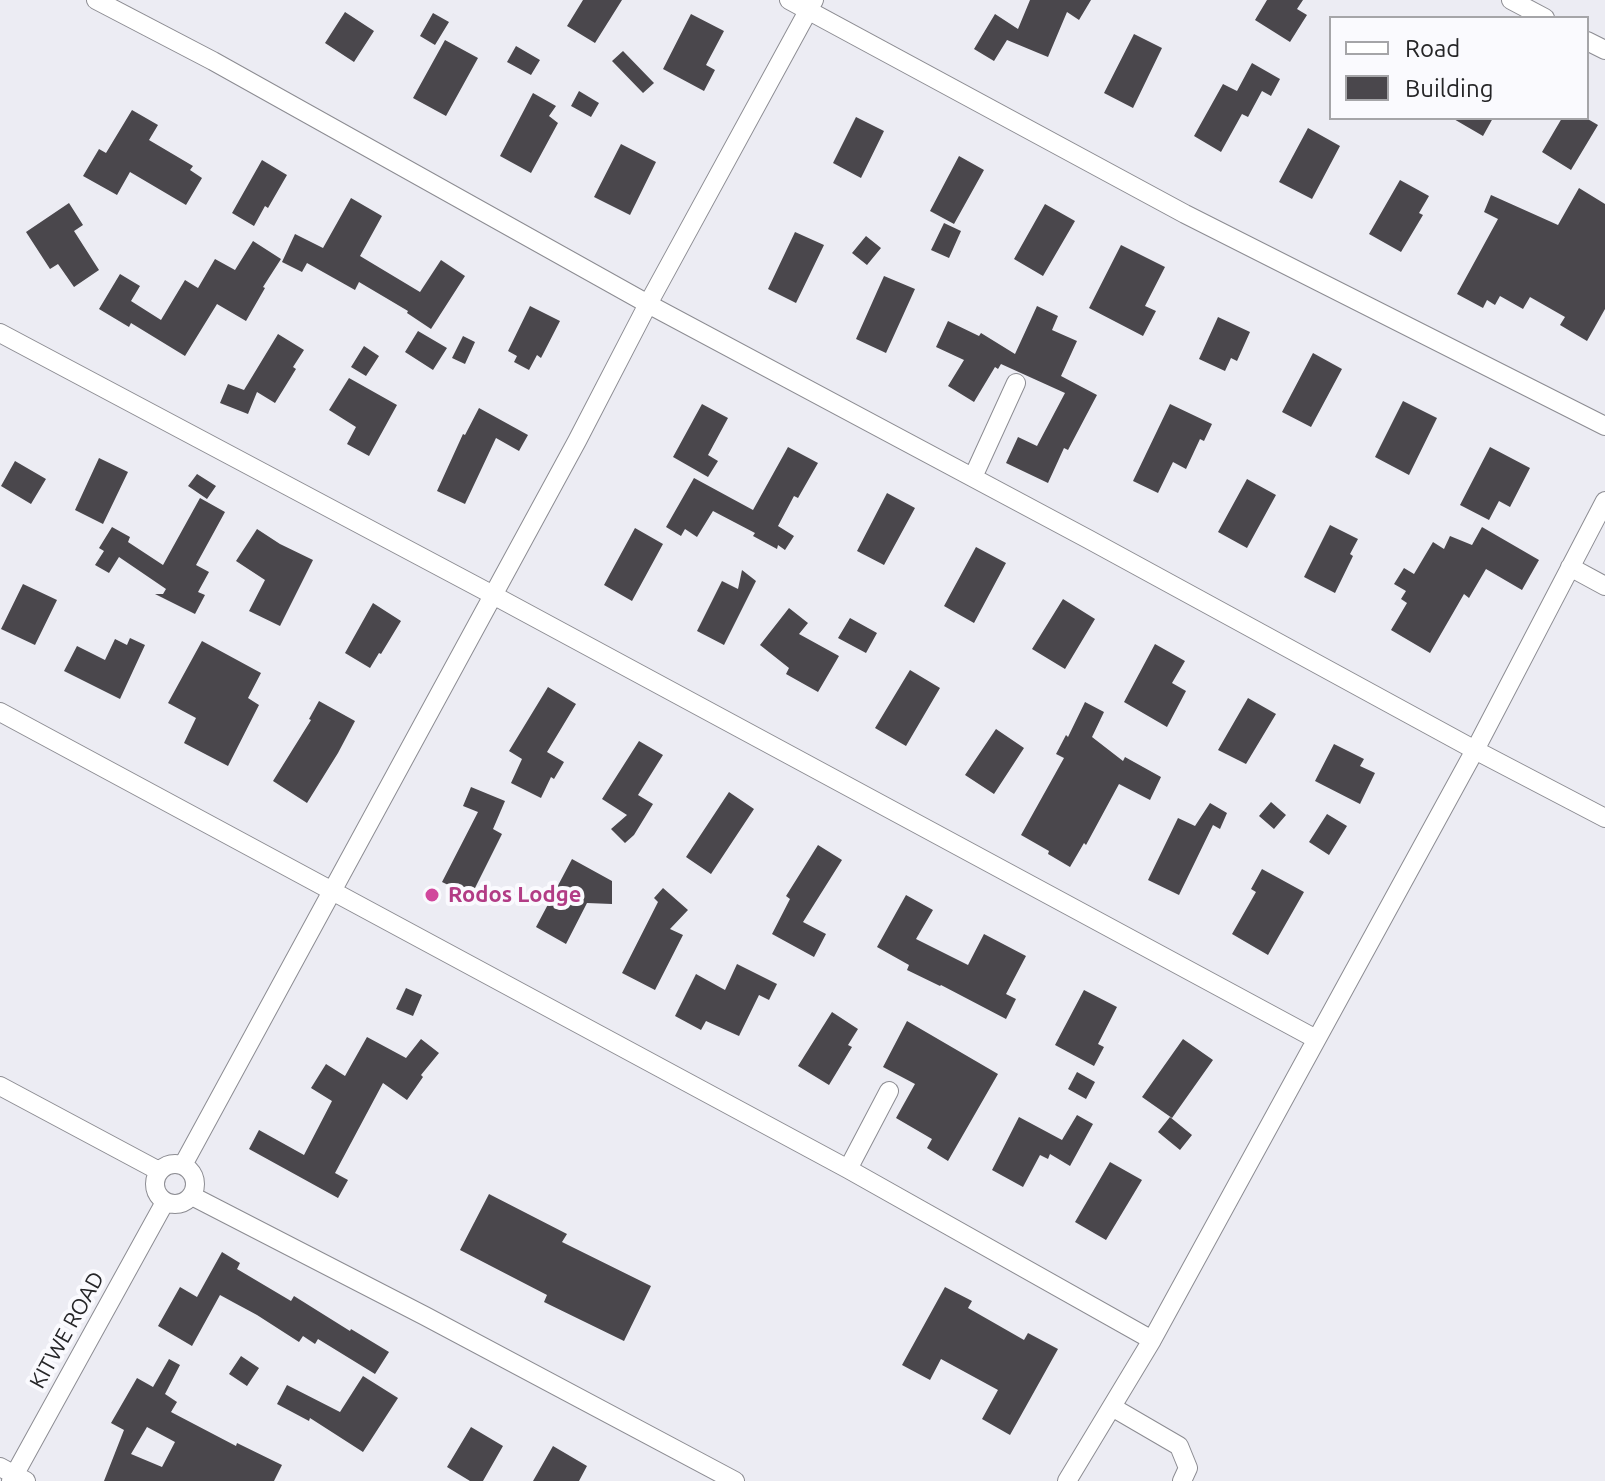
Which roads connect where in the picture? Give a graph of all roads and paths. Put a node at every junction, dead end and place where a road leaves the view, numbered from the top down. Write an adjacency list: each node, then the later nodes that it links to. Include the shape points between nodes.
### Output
1 (96, 0): 6 (street)
2 (789, 0): 4 (street)
3 (1511, 0): 5 (street)
4 (811, 5): 6 (street); 9 (street, via 1185,214)
5 (1541, 16)
6 (648, 304): 10 (street); 14 (street)
7 (0, 333): 14 (street)
8 (1016, 383): 10 (street)
9 (1605, 426)
10 (973, 477): 16 (street)
11 (1605, 501): 12 (street)
12 (1570, 567): 13 (street); 16 (street)
13 (1605, 586)
14 (493, 595): 18 (street); 19 (street)
15 (0, 712): 18 (street)
16 (1475, 750): 17 (street); 19 (street)
17 (1605, 818)
18 (331, 891): 22 (street); 23 (street)
19 (1316, 1039): 27 (street)
20 (0, 1086): 24 (street)
21 (889, 1091): 23 (street)
22 (183, 1165): 24 (street, via 166,1165); 25 (street, via 193,1175)
23 (848, 1169): 27 (street)
24 (159, 1171): 26 (street, via 154,1184)
25 (192, 1196): 26 (street, via 179,1204); 30 (street)
26 (165, 1202): 29 (street, KITWE ROAD)
27 (1152, 1340): 28 (street)
28 (1112, 1407): 31 (street); 32 (street, via 1179,1446 1188,1468)
29 (13, 1476)
30 (735, 1481)
31 (1067, 1481)
32 (1182, 1481)

